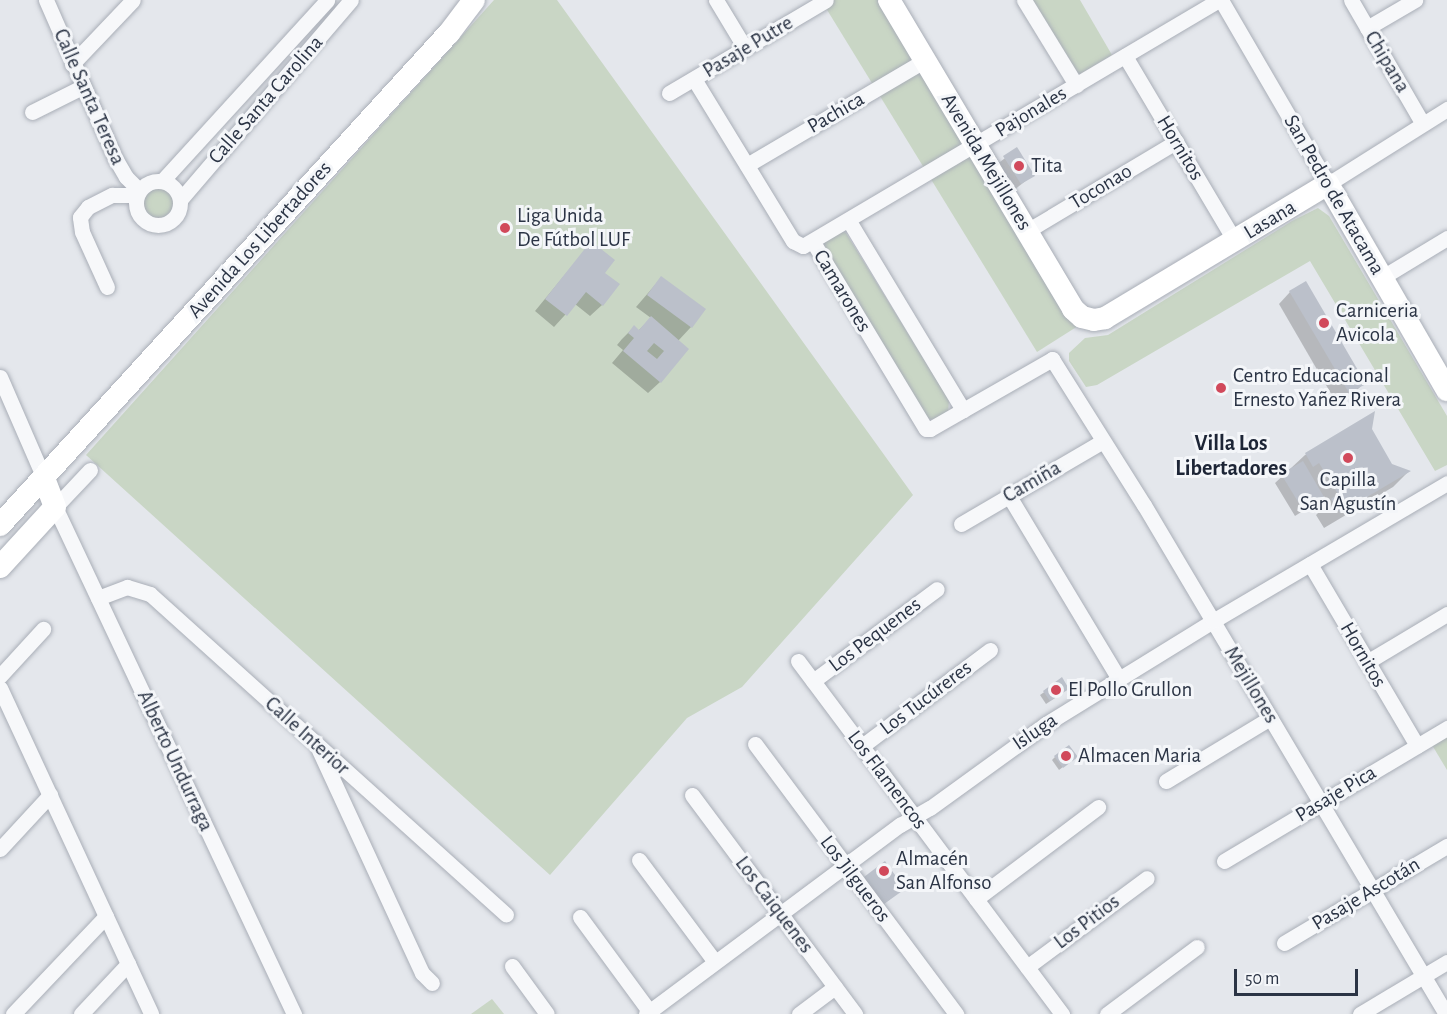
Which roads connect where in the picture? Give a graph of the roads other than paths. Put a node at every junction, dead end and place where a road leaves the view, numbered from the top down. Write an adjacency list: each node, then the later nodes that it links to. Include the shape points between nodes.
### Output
1 (46, 0): 17 (street, Calle Santa Teresa)
2 (133, 0): 17 (street)
3 (327, 0): 28 (street, Calle Santa Carolina)
4 (351, 0): 31 (street, Calle Santa Carolina)
5 (474, 0): 45 (street, Avenida Los Libertadores, via 449,33)
6 (716, 0): 14 (street)
7 (826, 0): 14 (street, Pasaje Putre)
8 (889, 0): 16 (street, Avenida Mejillones)
9 (1024, 0): 19 (street)
10 (1220, 0): 15 (street, Pajonales); 29 (street, San Pedro de Atacama)
11 (1351, 0): 13 (street, Chipana)
12 (1415, 0): 13 (street)
13 (1367, 28): 24 (street, Chipana)
14 (745, 48): 18 (street, Pasaje Putre)
15 (1125, 56): 19 (street, Pajonales); 25 (street, Hornitos)
16 (925, 60): 26 (street, Avenida Mejillones); 27 (street, Pachica)
17 (72, 64): 20 (street, Calle Santa Teresa)
18 (694, 79): 21 (street, Pasaje Putre); 27 (street, Camarones)
19 (1076, 85): 26 (street, Pajonales)
20 (82, 87): 23 (street); 30 (street, Calle Santa Teresa, via 120,167)
21 (669, 93)
22 (1447, 109): 24 (street, Lasana)
23 (32, 112)
24 (1423, 124): 29 (street, Lasana)
25 (1176, 142): 33 (street, Toconao); 35 (street, Hornitos)
26 (976, 145): 32 (street, Pajonales); 33 (street, Avenida Mejillones)
27 (747, 165): 36 (street, Camarones, via 793,241 803,246)
28 (162, 181): 30 (street, via 149,182); 31 (street, via 174,188)
29 (1328, 184): 35 (street, Lasana); 37 (street, San Pedro de Atacama)
30 (138, 192): 31 (street, via 136,208 151,224 172,220); 38 (street, via 112,195 88,207 80,217 80,227)
31 (180, 200)
32 (849, 220): 36 (street, Pajonales); 42 (street, Camarones)
33 (1027, 231): 39 (street, Avenida Mejillones, via 1073,309)
34 (1447, 238): 37 (street)
35 (1235, 241): 39 (street, Lasana, via 1105,318)
36 (813, 242): 42 (street, Camarones, via 926,429)
37 (1381, 278): 41 (street, San Pedro de Atacama)
38 (107, 287)
39 (1088, 320)
40 (0, 377): 45 (street)
41 (1447, 390)
42 (963, 410): 43 (street, Mejillones, via 1052,359)
43 (1103, 441): 47 (street, Camiña); 56 (street, Mejillones)
44 (90, 470): 48 (street)
45 (44, 478): 48 (street); 50 (street, Avenida Los Libertadores)
46 (1447, 483): 51 (street, Isluga)
47 (1009, 496): 49 (street, Camiña); 62 (street)
48 (55, 507): 52 (street); 54 (street, Alberto Undurraga)
49 (961, 524)
50 (0, 525)
51 (1310, 564): 56 (street, Isluga); 60 (street, Hornitos)
52 (0, 567)
53 (937, 589): 63 (street, Los Pequenes)
54 (98, 598): 68 (street, Calle Interior, via 127,587 150,594); 103 (street, Alberto Undurraga)
55 (1447, 614): 60 (street)
56 (1213, 621): 62 (street, Isluga); 65 (street, Mejillones)
57 (43, 629): 61 (street)
58 (990, 651): 69 (street, Los Tucúreres)
59 (798, 661): 63 (street, Los Flamencos)
60 (1367, 662): 70 (street, Hornitos)
61 (0, 676)
62 (1119, 679): 76 (street, Isluga)
63 (813, 681): 69 (street, Los Flamencos)
64 (0, 688): 72 (street)
65 (1270, 718): 71 (street); 74 (street, Mejillones)
66 (1447, 728): 70 (street, Pasaje Pica)
67 (755, 744): 81 (street, Los Jilgueros)
68 (316, 745): 85 (street, Calle Interior); 97 (street, via 422,973)
69 (862, 746): 76 (street, Los Flamencos)
70 (1417, 746): 74 (street, Pasaje Pica)
71 (1166, 781)
72 (50, 795): 78 (street); 87 (street)
73 (692, 795): 86 (street, Los Caiquenes)
74 (1321, 803): 80 (street, Pasaje Pica); 83 (street, Mejillones)
75 (1098, 807): 84 (street)
76 (915, 817): 81 (street, Isluga); 84 (street, Los Flamencos)
77 (1447, 846): 83 (street, Pasaje Ascotán)
78 (0, 849)
79 (639, 860): 91 (street)
80 (1224, 861)
81 (845, 866): 86 (street, Isluga); 107 (street, Los Jilgueros)
82 (1147, 878): 95 (street, Los Pitios)
83 (1372, 890): 89 (street, Pasaje Ascotán); 96 (street, Mejillones)
84 (976, 898): 95 (street, Los Flamencos)
85 (506, 914)
86 (780, 914): 91 (street, Isluga); 98 (street, Los Caiquenes)
87 (106, 916): 93 (street); 100 (street)
88 (580, 917): 99 (street)
89 (1284, 943)
90 (1197, 947): 109 (street)
91 (715, 962): 99 (street, Isluga)
92 (1447, 962): 96 (street)
93 (128, 964): 101 (street); 102 (street)
94 (512, 966): 104 (street)
95 (1027, 967): 108 (street, Los Flamencos)
96 (1423, 976): 110 (street); 111 (street, Mejillones)
97 (432, 983)
98 (835, 987): 105 (street); 106 (street, Los Caiquenes)
99 (648, 1013)
100 (13, 1014)
101 (81, 1014)
102 (151, 1014)
103 (294, 1014)
104 (547, 1014)
105 (799, 1014)
106 (855, 1014)
107 (956, 1014)
108 (1062, 1014)
109 (1107, 1014)
110 (1360, 1014)
111 (1446, 1014)

